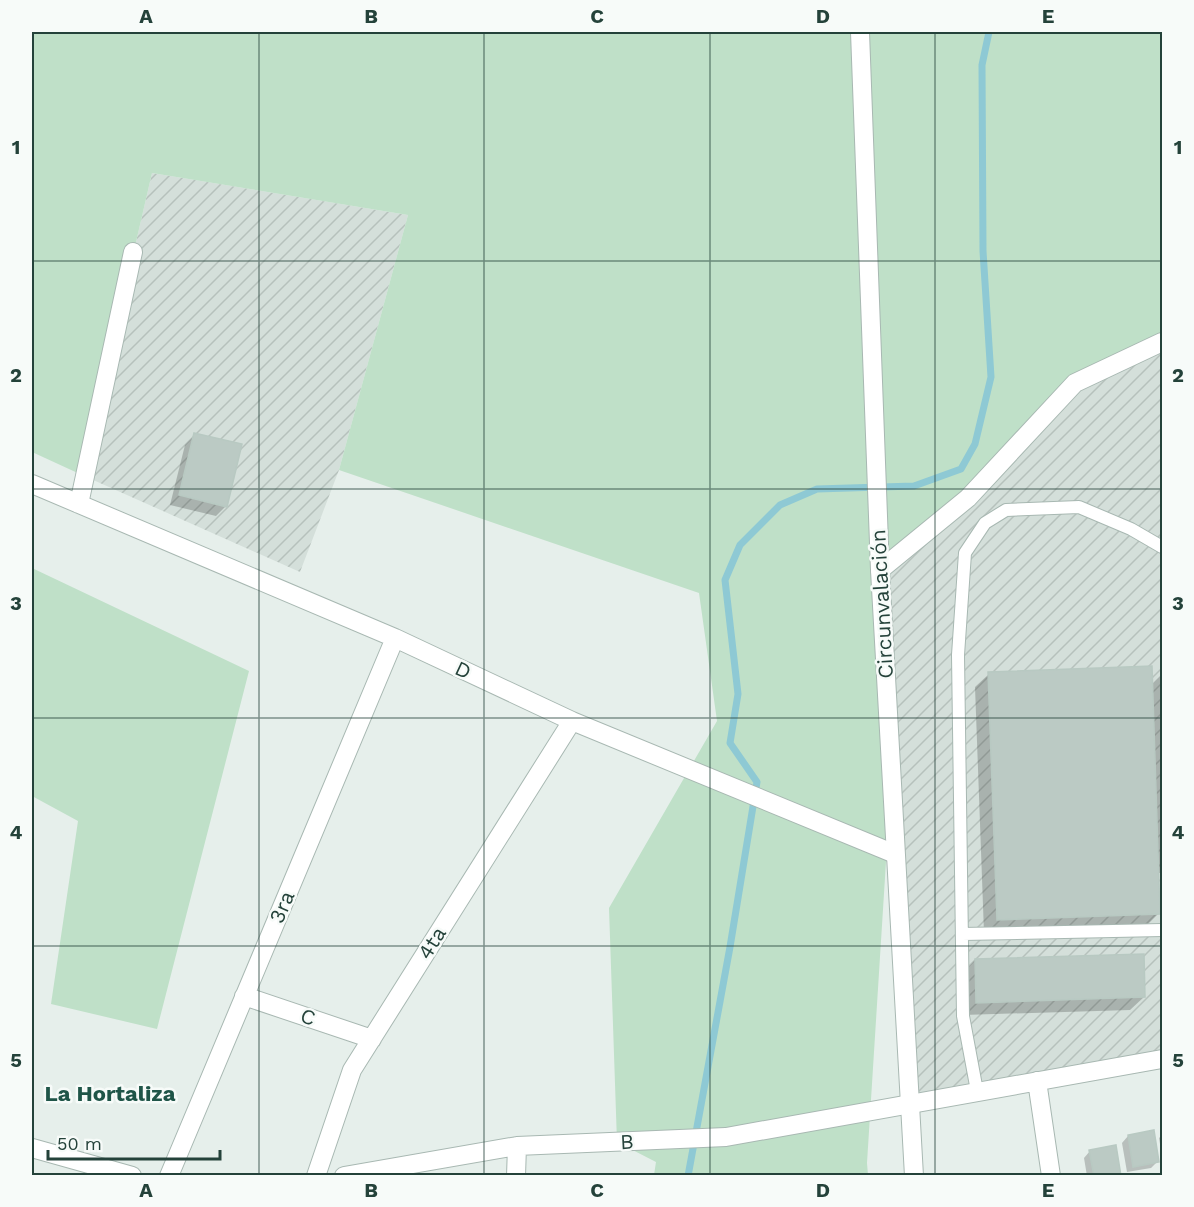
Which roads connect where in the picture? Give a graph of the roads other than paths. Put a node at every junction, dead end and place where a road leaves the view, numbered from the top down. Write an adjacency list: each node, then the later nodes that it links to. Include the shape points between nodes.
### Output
1 (860, 32): 7 (street, Circunvalación)
2 (133, 252): 5 (street)
3 (1162, 342): 7 (street, via 1075,383 968,498)
4 (32, 484): 5 (street, D)
5 (79, 504): 8 (street, D)
6 (1162, 547): 12 (lane, via 1079,507 1006,510 985,523 965,553 958,655)
7 (880, 570): 10 (street, Circunvalación)
8 (395, 638): 9 (street, D); 13 (street, 3ra)
9 (572, 721): 10 (street, D); 14 (street, 4ta)
10 (895, 854): 18 (street, Circunvalación)
11 (1162, 930): 12 (lane)
12 (962, 934): 17 (lane, via 963,1016)
13 (244, 996): 14 (street, C); 22 (street, 3ra)
14 (372, 1038): 23 (street, 4ta, via 352,1070)
15 (1162, 1059): 16 (street, B)
16 (1037, 1081): 17 (street, B); 27 (street)
17 (977, 1091): 18 (street, B)
18 (910, 1103): 19 (street, B, via 726,1137); 26 (street, Circunvalación)
19 (517, 1146): 24 (street, B); 25 (street)
20 (32, 1148): 21 (street)
21 (132, 1176)
22 (170, 1176)
23 (315, 1176)
24 (344, 1176)
25 (516, 1176)
26 (914, 1176)
27 (1051, 1176)

